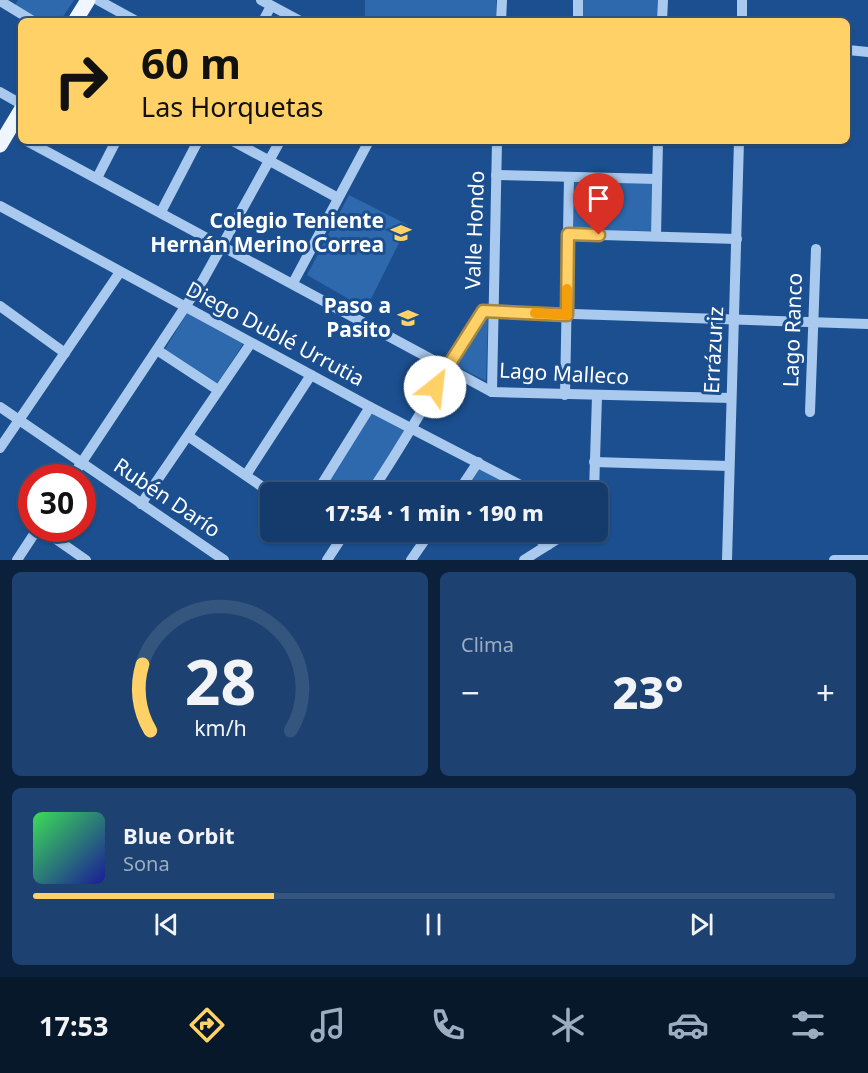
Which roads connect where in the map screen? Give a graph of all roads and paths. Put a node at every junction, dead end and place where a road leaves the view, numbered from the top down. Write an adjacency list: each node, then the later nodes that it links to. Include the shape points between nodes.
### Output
1 (88, 0): 13 (main road)
2 (98, 0): 14 (street)
3 (261, 0): 10 (street)
4 (288, 0): 11 (street)
5 (502, 0): 17 (street)
6 (578, 0): 18 (street)
7 (663, 0): 19 (street)
8 (742, 0): 20 (street)
9 (0, 1): 12 (street)
10 (271, 6): 11 (street); 15 (street)
11 (282, 11): 16 (street)
12 (28, 18)
13 (77, 18)
14 (131, 18)
15 (264, 18)
16 (295, 18)
17 (501, 18)
18 (578, 18)
19 (662, 18)
20 (742, 18)
21 (850, 50): 22 (street)
22 (868, 51)
23 (0, 92): 24 (street)
24 (18, 102)
25 (15, 134): 35 (main road)
26 (33, 144): 39 (street, Lago Malleco)
27 (114, 144): 39 (street)
28 (196, 144): 43 (street)
29 (238, 144): 36 (street)
30 (278, 144): 36 (street)
31 (367, 144): 41 (street)
32 (497, 144): 37 (street, Valle Hondo)
33 (658, 144): 40 (street)
34 (739, 144): 46 (street, Errázuriz)
35 (0, 145)
36 (269, 161): 41 (street); 47 (street)
37 (496, 175): 38 (street); 53 (street, Valle Hondo)
38 (569, 177): 40 (street); 44 (street)
39 (97, 178): 43 (street, Lago Malleco)
40 (657, 179): 45 (street)
41 (338, 198): 50 (street)
42 (0, 206): 49 (street, Diego Dublé Urrutia)
43 (160, 212): 47 (street, Lago Malleco)
44 (568, 234): 45 (street); 54 (street)
45 (656, 236): 46 (street)
46 (737, 239): 55 (street, Errázuriz)
47 (223, 246): 50 (street, Lago Malleco); 52 (street)
48 (816, 249): 56 (street, Lago Ranco)
49 (120, 272): 52 (street, Diego Dublé Urrutia); 60 (street)
50 (293, 283): 61 (street, Lago Malleco)
51 (0, 306): 60 (street)
52 (186, 307): 58 (street, Diego Dublé Urrutia); 59 (street)
53 (492, 312): 54 (street); 61 (street, via 483,311); 64 (street, Valle Hondo)
54 (567, 315): 55 (street); 65 (street)
55 (735, 319): 56 (street); 67 (street, Errázuriz)
56 (812, 323): 57 (street); 70 (street, Lago Ranco)
57 (868, 324)
58 (251, 343): 62 (street, Diego Dublé Urrutia); 63 (street)
59 (157, 350): 63 (street); 77 (street)
60 (65, 353): 71 (street)
61 (446, 366): 64 (street, Lago Malleco); 72 (street)
62 (311, 375): 69 (street, Diego Dublé Urrutia); 79 (street)
63 (218, 390): 73 (street)
64 (492, 392): 65 (street, Lago Malleco)
65 (564, 395): 66 (street, Lago Malleco)
66 (597, 396): 67 (street, Lago Malleco); 76 (street)
67 (731, 398): 78 (street, Errázuriz)
68 (0, 407): 71 (street, Rubén Darío)
69 (370, 407): 72 (street, Diego Dublé Urrutia); 80 (street)
70 (810, 412)
71 (19, 421): 74 (street); 77 (street, Rubén Darío)
72 (413, 429): 75 (street, Diego Dublé Urrutia); 81 (street)
73 (188, 436): 79 (street); 86 (street)
74 (0, 448)
75 (478, 462): 82 (street); 83 (street, Diego Dublé Urrutia)
76 (594, 462): 78 (street); 84 (street)
77 (82, 463): 86 (street, Rubén Darío)
78 (729, 466): 100 (street, Errázuriz)
79 (246, 475): 85 (street)
80 (323, 482)
81 (378, 482)
82 (466, 482)
83 (515, 482)
84 (594, 482)
85 (260, 485)
86 (141, 504): 96 (street, Rubén Darío)
87 (29, 542): 94 (street)
88 (60, 542): 95 (street)
89 (339, 542): 97 (street)
90 (423, 542): 98 (street)
91 (543, 542): 93 (street)
92 (553, 542): 93 (street)
93 (548, 545): 99 (street)
94 (17, 560)
95 (86, 560)
96 (224, 560)
97 (327, 560)
98 (411, 560)
99 (524, 560)
100 (727, 560)
101 (834, 560): 102 (street)
102 (868, 560)

